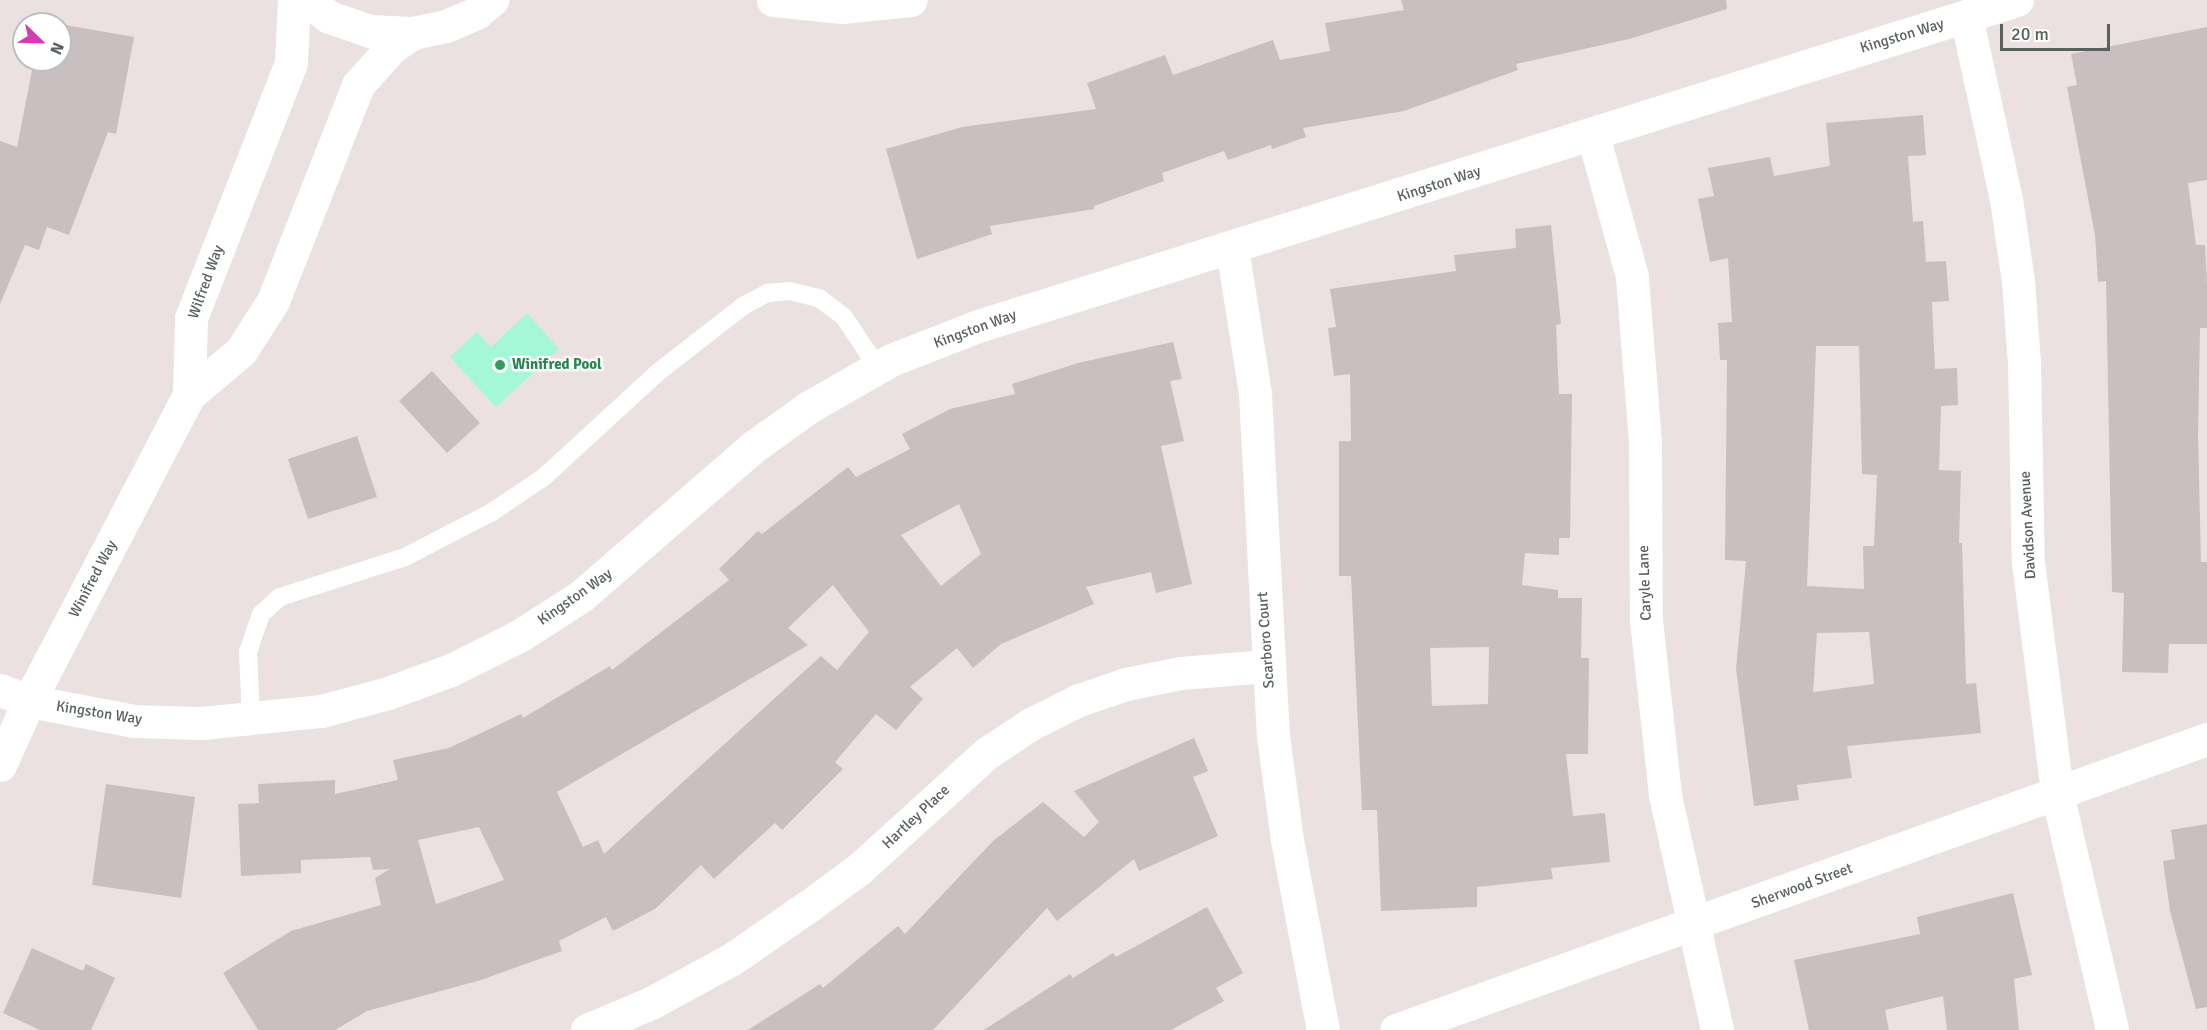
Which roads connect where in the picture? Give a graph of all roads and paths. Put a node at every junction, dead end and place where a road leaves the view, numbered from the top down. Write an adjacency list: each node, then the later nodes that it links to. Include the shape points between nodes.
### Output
1 (294, 0): 13 (street, Wilfred Way, via 291,63 191,318)
2 (305, 0): 9 (street, via 329,16 370,31)
3 (508, 0): 7 (street)
4 (773, 0): 5 (street, via 842,7)
5 (911, 0)
6 (2017, 0): 8 (street, Kingston Way)
7 (484, 6): 9 (street, via 446,26)
8 (1966, 16): 10 (street, Kingston Way, via 1768,75); 19 (street, Davidson Avenue, via 2006,199 2018,281 2024,362 2028,562)
9 (413, 33): 13 (street, via 392,47 358,85 273,302 241,351)
10 (1593, 135): 11 (street, Kingston Way); 20 (street, Caryle Lane, via 1632,277 1645,443 1644,542 1653,698 1665,795)
11 (1233, 248): 12 (street, Kingston Way, via 978,326); 14 (street, Scarboro Court, via 1255,394)
12 (878, 368): 16 (street, Kingston Way, via 810,407 753,447 639,550 580,597 519,636 451,670 388,693 321,711); 16 (lane, via 844,317 819,298 790,291 767,293 743,306 657,373 544,477 492,512 405,557 280,597 261,614 248,652)
13 (189, 395): 15 (street, Winifred Way)
14 (1267, 666): 21 (street, Hartley Place, via 1181,673 1126,684 1078,700 1031,724 987,753 859,869 732,959); 22 (street, Scarboro Court, via 1287,840)
15 (14, 696): 16 (street, Kingston Way, via 134,721); 18 (street, Winifred Way)
16 (251, 720)
17 (2207, 739): 19 (street, Sherwood Street)
18 (0, 765)
19 (2057, 793): 20 (street, Sherwood Street); 25 (street, Davidson Avenue)
20 (1694, 924): 23 (street, Sherwood Street); 24 (street, Caryle Lane)
21 (587, 1030)
22 (1323, 1030)
23 (1396, 1030)
24 (1717, 1030)
25 (2112, 1030)

